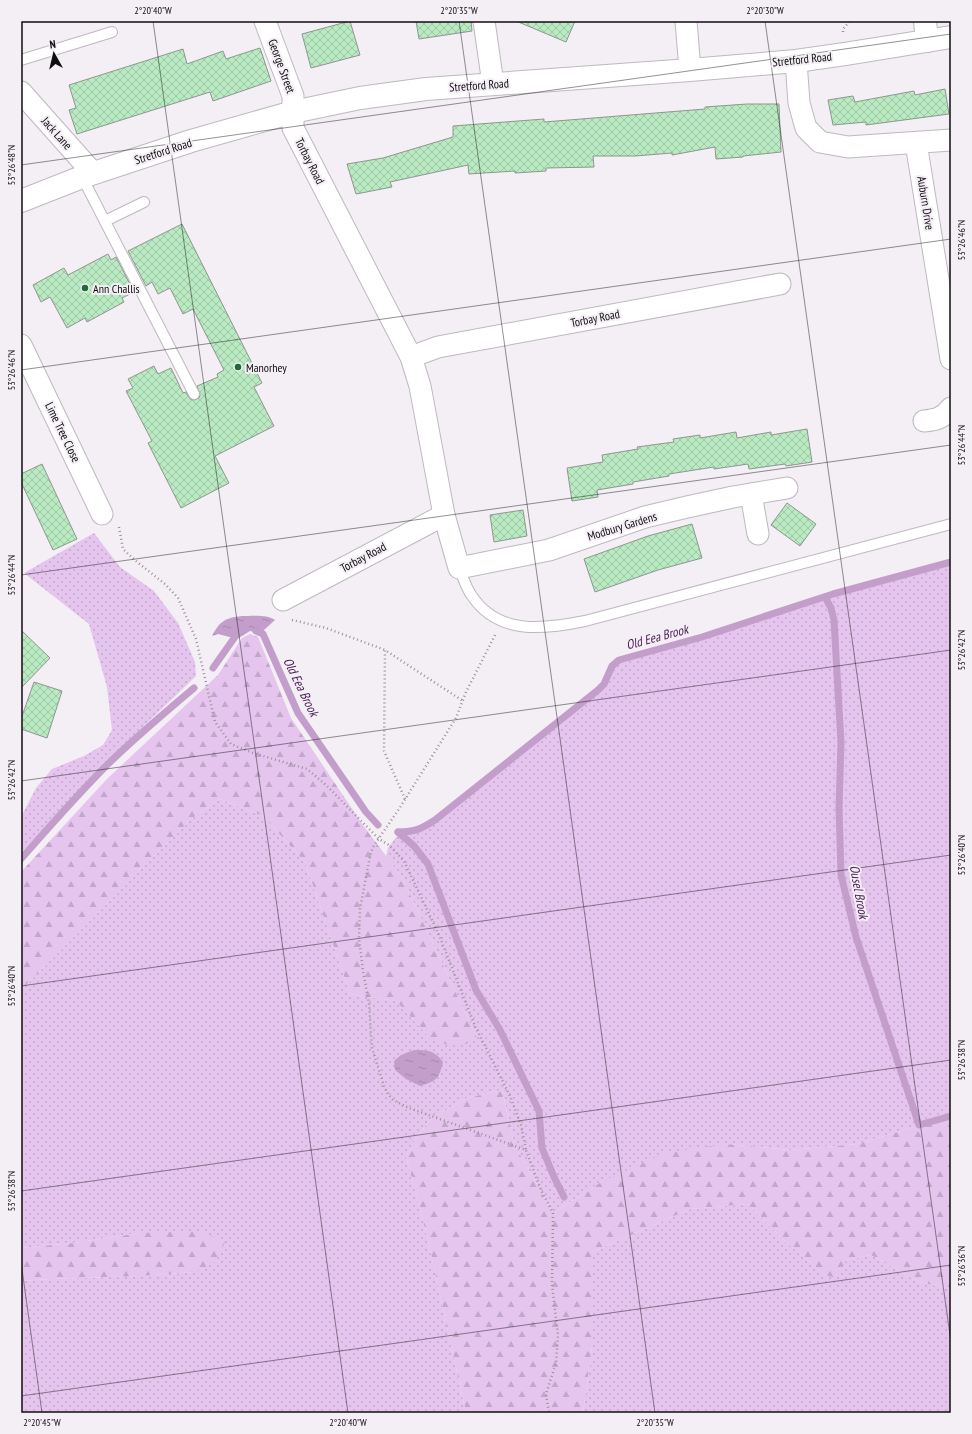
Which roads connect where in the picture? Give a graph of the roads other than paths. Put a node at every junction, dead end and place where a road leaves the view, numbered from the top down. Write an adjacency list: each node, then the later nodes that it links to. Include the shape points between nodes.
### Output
1 (265, 21): 12 (street, George Street, via 293,96)
2 (484, 21): 10 (street)
3 (686, 21): 9 (street)
4 (926, 31): 6 (main road, Stretford Road); 8 (main road, Stretford Road, via 845,54)
5 (112, 32): 7 (lane)
6 (951, 37)
7 (21, 60)
8 (796, 61): 9 (main road, Stretford Road); 14 (street, via 799,104 806,128 820,142 848,147)
9 (690, 70): 10 (main road, Stretford Road)
10 (494, 84): 12 (main road, Stretford Road, via 360,98)
11 (21, 92): 15 (street, Jack Lane)
12 (293, 112): 15 (main road, Stretford Road, via 191,141); 21 (street, Torbay Road, via 294,128)
13 (951, 140): 14 (street)
14 (916, 143): 22 (street, Auburn Drive)
15 (88, 175): 16 (main road, Stretford Road); 18 (lane)
16 (21, 201)
17 (144, 202): 18 (lane)
18 (105, 221): 23 (lane)
19 (780, 284): 21 (street, Torbay Road, via 438,347)
20 (22, 349): 28 (street, Lime Tree Close)
21 (410, 357): 29 (street, Torbay Road, via 420,386)
22 (951, 359)
23 (194, 394)
24 (951, 408): 25 (street, via 936,420)
25 (924, 420)
26 (787, 488): 27 (street, Modbury Gardens)
27 (751, 494): 31 (street); 32 (street, Modbury Gardens, via 645,517 549,550)
28 (102, 514)
29 (444, 515): 32 (street, Torbay Road); 33 (street, Torbay Road)
30 (951, 524): 32 (lane, via 585,621 538,628 501,622 484,610 472,596)
31 (758, 534)
32 (459, 568)
33 (285, 610)

